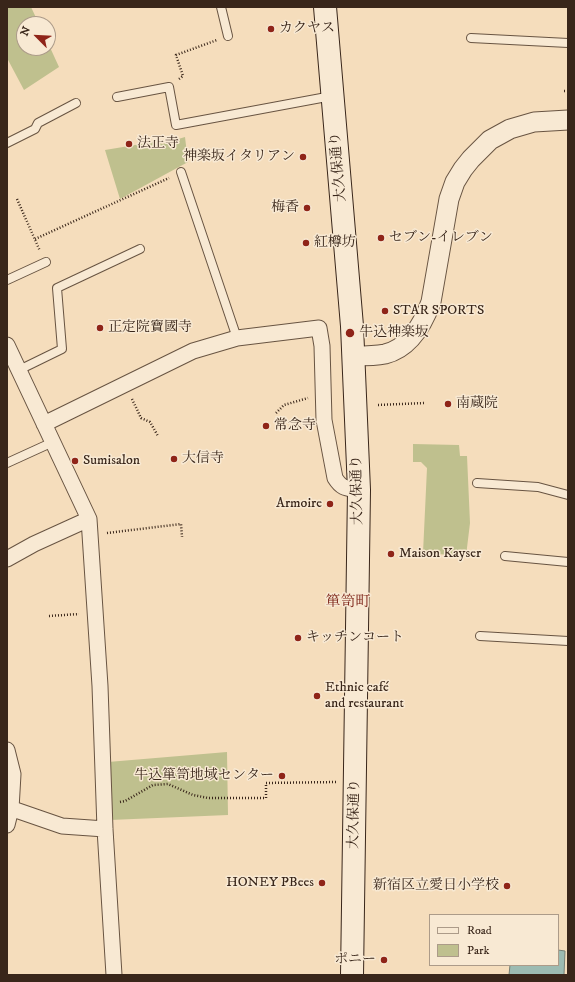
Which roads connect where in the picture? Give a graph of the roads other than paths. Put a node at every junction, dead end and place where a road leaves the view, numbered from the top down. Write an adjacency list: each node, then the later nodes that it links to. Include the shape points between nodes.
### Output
1 (221, 7): 3 (lane)
2 (325, 7): 6 (main road, 大久保通り)
3 (228, 36)
4 (472, 38): 5 (lane)
5 (568, 43)
6 (332, 96): 7 (lane, via 176,125 170,87); 17 (main road, 大久保通り)
7 (117, 97)
8 (76, 104): 10 (lane, via 38,123 35,129)
9 (568, 120): 17 (street, via 534,122 510,129 490,140 470,159 455,182 449,199 431,302 419,328 409,341 396,350 376,355)
10 (7, 143)
11 (181, 172): 15 (lane)
12 (140, 249): 18 (lane, via 57,288 62,349)
13 (46, 262): 14 (lane)
14 (7, 280)
15 (237, 338): 19 (street, via 193,351); 23 (street, via 319,328 326,434 334,478 344,488)
16 (7, 345): 18 (street)
17 (354, 356): 23 (main road, 大久保通り)
18 (19, 370): 19 (street)
19 (44, 424): 20 (street)
20 (53, 442): 21 (lane); 25 (street)
21 (7, 463)
22 (477, 483): 24 (lane, via 538,487)
23 (359, 490): 36 (main road, 大久保通り)
24 (568, 495)
25 (89, 519): 27 (street); 34 (street, via 100,686)
26 (505, 556): 28 (lane)
27 (7, 559)
28 (568, 562)
29 (480, 636): 30 (lane)
30 (568, 641)
31 (7, 750): 32 (street, via 13,774)
32 (9, 808): 33 (street); 34 (street, via 62,826)
33 (7, 824)
34 (105, 829): 35 (street)
35 (114, 975)
36 (352, 975)

